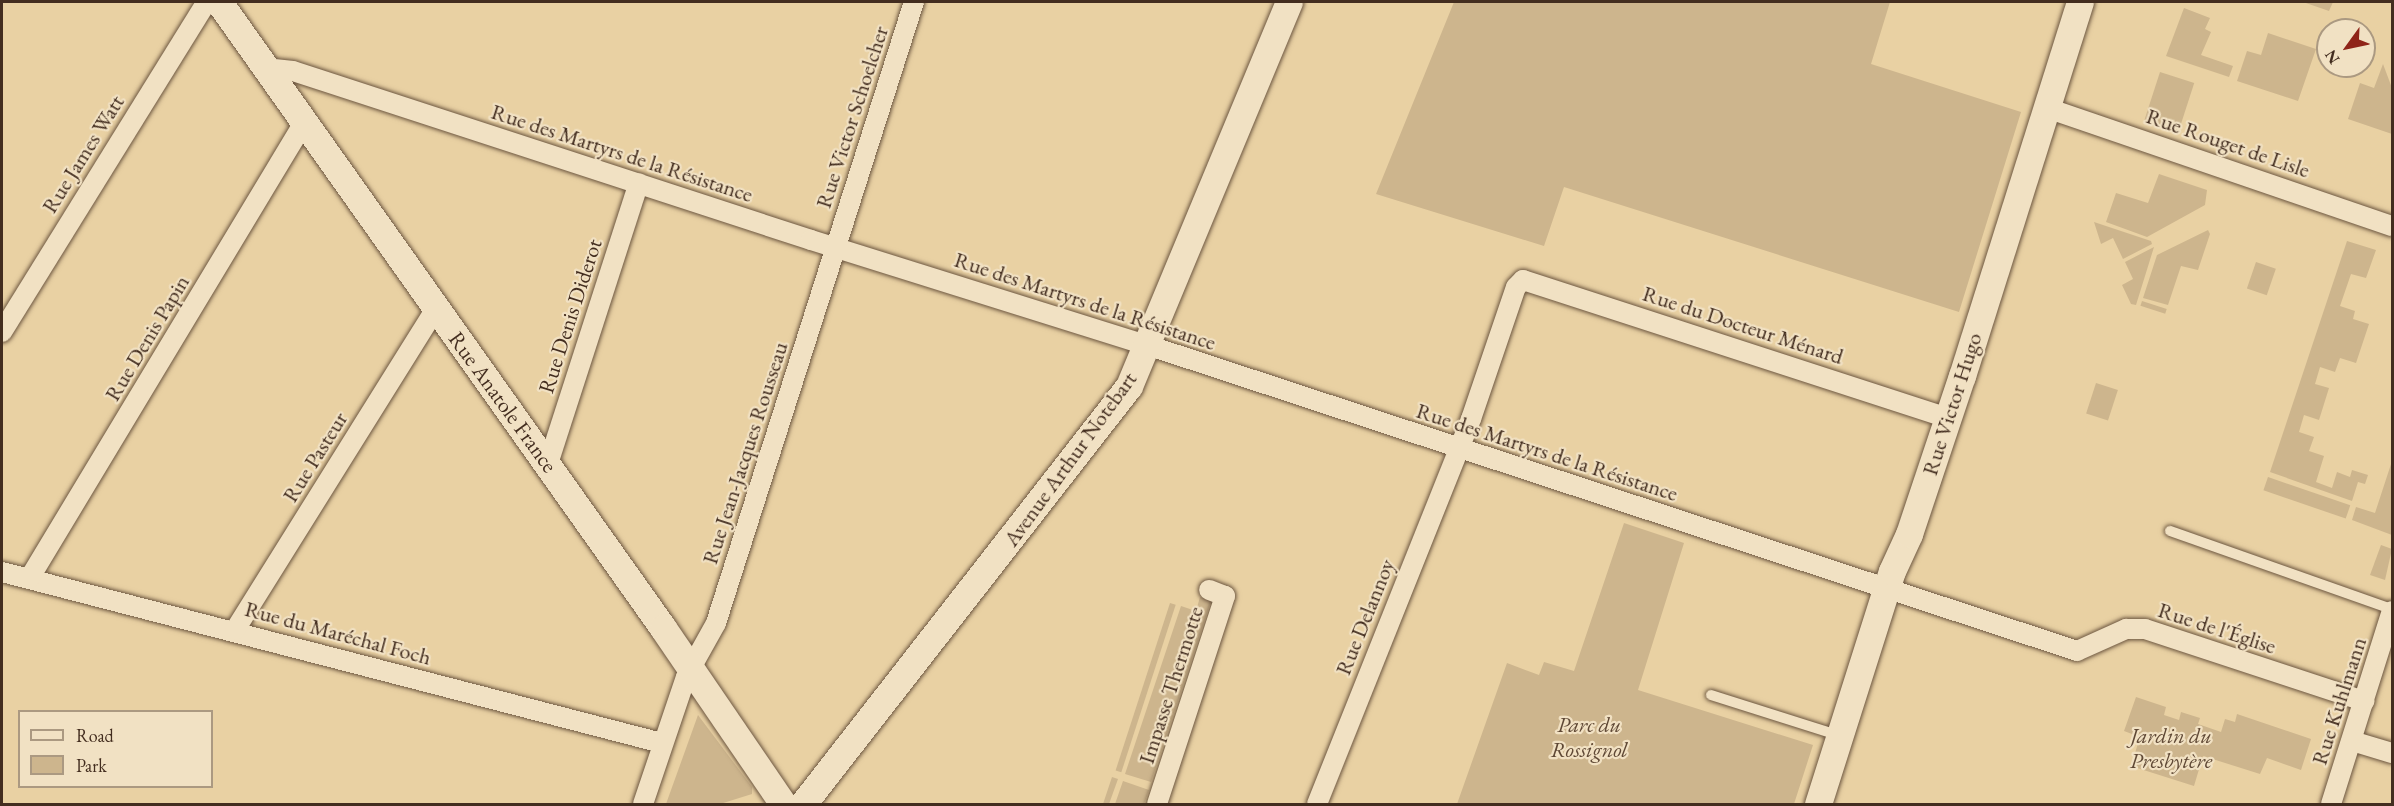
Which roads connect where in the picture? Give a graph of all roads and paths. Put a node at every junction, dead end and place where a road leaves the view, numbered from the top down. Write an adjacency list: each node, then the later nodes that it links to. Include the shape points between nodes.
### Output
1 (207, 2): 14 (street, Rue James Watt)
2 (219, 2): 6 (street, Rue Anatole France)
3 (914, 2): 11 (street, Rue Victor Schoelcher)
4 (1289, 2): 15 (street, Avenue Arthur Notebart)
5 (2080, 2): 7 (street, Rue Victor Hugo)
6 (265, 68): 8 (street, Rue Anatole France); 9 (street, Rue des Martyrs de la Résistance, via 293,71)
7 (2047, 108): 10 (street, Rue Rouget de Lisle); 16 (street, Rue Victor Hugo)
8 (305, 121): 13 (street, Rue Anatole France); 21 (street, Rue Denis Papin)
9 (639, 183): 11 (street, Rue des Martyrs de la Résistance); 18 (street, Rue Denis Diderot)
10 (2392, 226)
11 (836, 248): 15 (street, Rue des Martyrs de la Résistance); 26 (street, Rue Jean-Jacques Rousseau, via 716,622)
12 (1523, 280): 16 (street, Rue du Docteur Ménard); 17 (street, Rue Delannoy, via 1516,287)
13 (436, 308): 18 (street, Rue Anatole France); 25 (street, Rue Pasteur)
14 (2, 332)
15 (1147, 345): 17 (street, Rue des Martyrs de la Résistance); 35 (street, Avenue Arthur Notebart, via 1134,377 1114,407)
16 (1947, 418): 23 (street, Rue Victor Hugo)
17 (1459, 448): 23 (street, Rue des Martyrs de la Résistance); 37 (street, Rue Delannoy)
18 (548, 464): 26 (street, Rue Anatole France)
19 (2170, 531): 24 (lane)
20 (2, 572): 21 (street, Rue du Maréchal Foch)
21 (29, 579): 25 (street, Rue du Maréchal Foch)
22 (1209, 590): 36 (street, Impasse Thermotte, via 1225,596)
23 (1887, 590): 28 (street, Rue de l'Église, via 2077,651 2126,629 2145,629); 29 (street, Rue Victor Hugo)
24 (2392, 610): 28 (street, Rue Kuhlmann)
25 (235, 630): 31 (street, Rue du Maréchal Foch)
26 (691, 670): 31 (street, Rue Jean-Jacques Rousseau); 33 (street, Rue Anatole France)
27 (1711, 695): 29 (lane)
28 (2364, 701): 30 (street, Rue Kuhlmann)
29 (1841, 736): 38 (street, Rue Victor Hugo)
30 (2352, 741): 32 (street); 39 (street, Rue Kuhlmann)
31 (662, 742): 34 (street, Rue Jean-Jacques Rousseau)
32 (2392, 753)
33 (773, 802)
34 (643, 804)
35 (803, 804)
36 (1157, 804)
37 (1317, 804)
38 (1818, 804)
39 (2331, 804)

